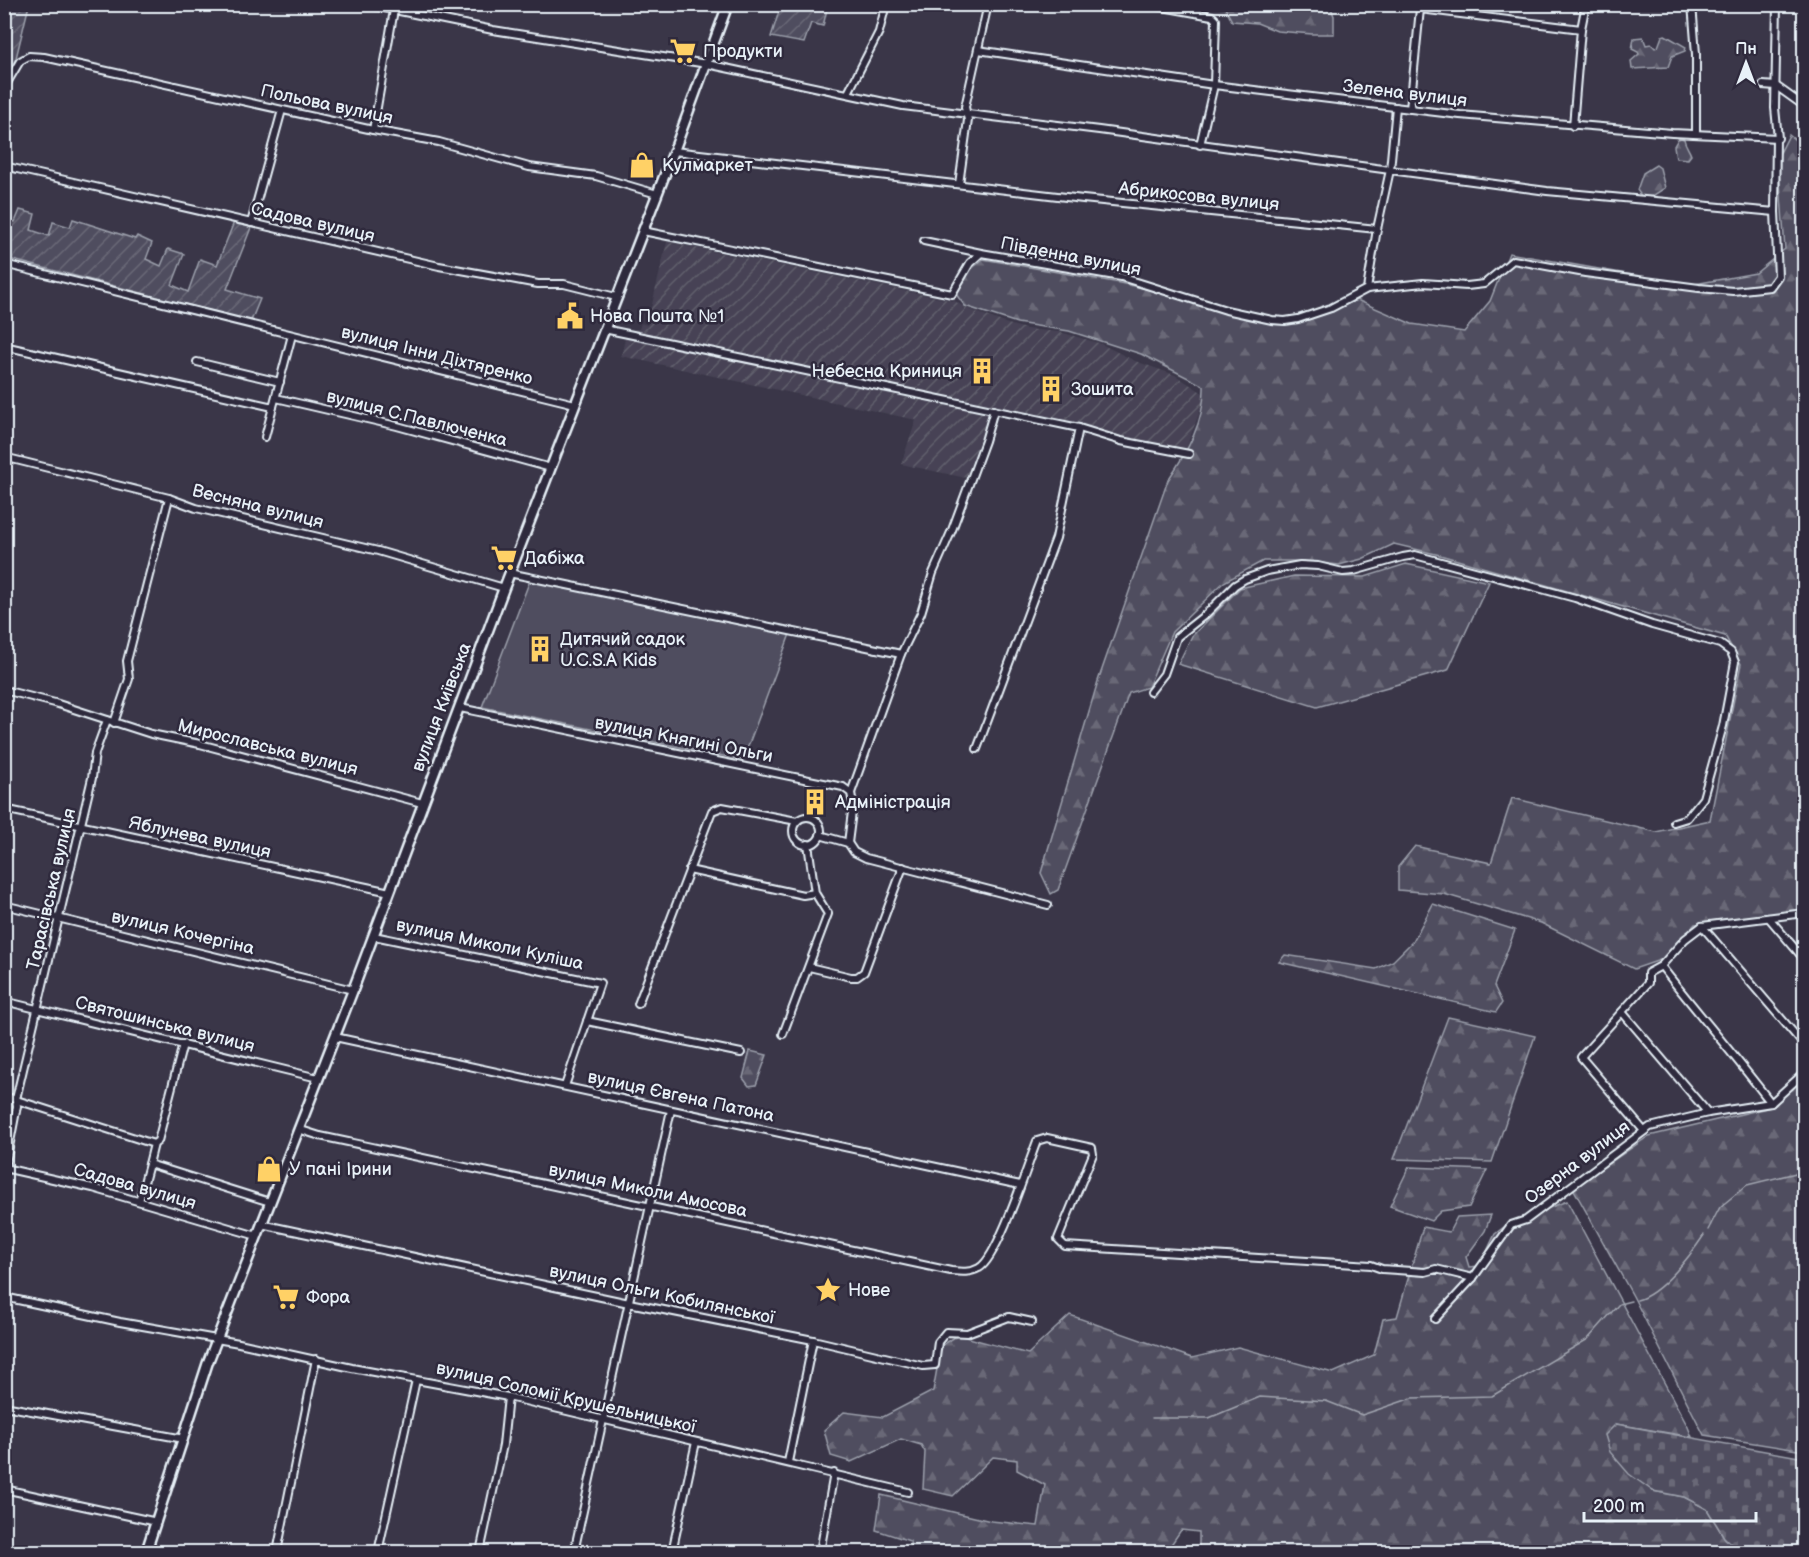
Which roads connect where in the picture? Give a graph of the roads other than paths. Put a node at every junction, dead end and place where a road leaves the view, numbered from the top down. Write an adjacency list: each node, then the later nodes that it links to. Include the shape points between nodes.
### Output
1 (365, 4): 9 (street)
2 (728, 4): 12 (street, вулиця Київська)
3 (886, 4): 17 (street, via 879,32)
4 (988, 4): 11 (street)
5 (1146, 4): 13 (street, via 1212,16 1216,21)
6 (1586, 4): 10 (street)
7 (1692, 4): 27 (street)
8 (1777, 4): 15 (street)
9 (394, 10): 12 (street); 26 (street)
10 (1581, 29): 22 (street, via 1420,9); 25 (street)
11 (978, 50): 13 (street, Зелена вулиця); 24 (street)
12 (707, 64): 17 (street); 30 (street, вулиця Київська)
13 (1214, 85): 21 (street, Зелена вулиця); 29 (street)
14 (1763, 85): 15 (street)
15 (1776, 86): 18 (street); 19 (street)
16 (4, 88): 23 (street, Польова вулиця, via 20,61 29,56 44,57)
17 (848, 93): 24 (street, via 903,106)
18 (1786, 94): 19 (street); 20 (street)
19 (1777, 96): 28 (street)
20 (1804, 106)
21 (1396, 107): 22 (street, Зелена вулиця); 32 (street)
22 (1410, 109): 25 (street, Зелена вулиця)
23 (282, 110): 26 (street, Польова вулиця); 36 (street)
24 (966, 114): 29 (street); 33 (street)
25 (1573, 126): 27 (street, Зелена вулиця)
26 (373, 130): 34 (street, Польова вулиця, via 439,142 529,167 596,176)
27 (1696, 134): 28 (street, Зелена вулиця)
28 (1776, 138): 35 (street)
29 (1200, 145): 32 (street)
30 (674, 151): 33 (street, Абрикосова вулиця); 34 (street, вулиця Київська)
31 (4, 166): 36 (street, Садова вулиця)
32 (1390, 170): 35 (street, via 1547,192); 37 (street)
33 (959, 184): 37 (street, Абрикосова вулиця)
34 (657, 194): 38 (street, вулиця Київська)
35 (1775, 212): 42 (street, via 1778,276 1770,287 1733,291 1513,260 1484,284 1423,283)
36 (251, 223): 43 (street, Садова вулиця, via 439,266 538,284 564,284)
37 (1377, 229): 42 (street)
38 (643, 231): 40 (street, Південна вулиця, via 952,294 970,263); 43 (street, вулиця Київська)
39 (924, 241): 40 (street)
40 (981, 253): 42 (street, Південна вулиця, via 1121,277 1272,320 1298,320)
41 (4, 264): 45 (street, вулиця Інни Діхтяренко)
42 (1367, 290)
43 (616, 297): 44 (street, вулиця Київська)
44 (604, 329): 50 (street, вулиця Київська); 52 (street)
45 (292, 335): 48 (street); 50 (street, вулиця Інни Діхтяренко)
46 (4, 346): 51 (street)
47 (198, 362): 48 (street)
48 (280, 382): 49 (street)
49 (276, 398): 51 (street); 57 (street, вулиця С.Павлюченка)
50 (575, 404): 57 (street, вулиця Київська)
51 (273, 407): 54 (street)
52 (994, 410): 53 (street); 61 (street, via 921,613)
53 (1079, 428): 55 (street, via 1120,441); 67 (street, via 1056,538)
54 (265, 438)
55 (1188, 454)
56 (4, 457): 58 (street, Весняна вулиця)
57 (550, 468): 59 (street, вулиця Київська)
58 (169, 498): 60 (street, Весняна вулиця); 66 (street, via 127,661 129,679)
59 (509, 573): 60 (street, вулиця Київська); 61 (street)
60 (504, 588): 64 (street, вулиця Київська)
61 (901, 654): 68 (street)
62 (4, 690): 65 (street, Мирославська вулиця)
63 (1150, 692): 72 (street, via 1164,675 1177,638 1245,579 1299,565 1354,571 1415,555 1575,598 1720,644 1731,652 1735,662 1725,716 1703,798 1687,818)
64 (460, 708): 68 (street, вулиця Княгині Ольги, via 843,787); 69 (street, вулиця Київська)
65 (107, 720): 66 (street, Мирославська вулиця); 73 (street, Тарасівська вулиця, via 95,753)
66 (114, 723): 69 (street, Мирославська вулиця)
67 (977, 749)
68 (851, 793): 75 (street)
69 (422, 803): 79 (street, вулиця Київська)
70 (4, 809): 73 (street, Яблунева вулиця)
71 (797, 821): 74 (street, via 813,819 820,826); 76 (street, via 795,838); 78 (street, via 716,808 710,813)
72 (1674, 822)
73 (80, 827): 79 (street, Яблунева вулиця); 84 (street, Тарасівська вулиця)
74 (820, 835): 75 (street); 76 (street, via 816,842)
75 (848, 843): 77 (street, via 854,852 866,858)
76 (808, 844): 80 (street)
77 (903, 867): 82 (street); 90 (street, via 864,972 851,977)
78 (688, 870): 80 (street, via 803,895); 93 (street)
79 (390, 892): 87 (street, вулиця Київська)
80 (815, 893): 90 (street, via 828,914)
81 (4, 905): 84 (street, вулиця Кочергіна)
82 (1048, 905)
83 (1804, 913): 85 (street)
84 (60, 918): 91 (street, вулиця Кочергіна); 94 (street, Тарасівська вулиця)
85 (1769, 918): 86 (street); 88 (street)
86 (1702, 926): 89 (street); 100 (street)
87 (374, 936): 91 (street, вулиця Київська); 96 (street, вулиця Миколи Куліша, via 600,983)
88 (1804, 959)
89 (1661, 966): 95 (street, via 1648,973 1648,983); 107 (street)
90 (809, 967): 97 (street)
91 (354, 990): 98 (street, вулиця Київська)
92 (4, 1001): 94 (street, Святошинська вулиця)
93 (638, 1004)
94 (38, 1008): 99 (street, Святошинська вулиця); 106 (street, Тарасівська вулиця)
95 (1623, 1012): 109 (street); 111 (street, via 1581,1057)
96 (587, 1021): 101 (street); 104 (street)
97 (783, 1034)
98 (335, 1037): 103 (street, вулиця Київська); 104 (street, вулиця Євгена Патона)
99 (183, 1044): 103 (street, Святошинська вулиця); 112 (street, via 158,1141)
100 (1804, 1044)
101 (741, 1053)
102 (1804, 1073): 107 (street)
103 (318, 1078): 110 (street, вулиця Київська)
104 (565, 1086): 108 (street, вулиця Євгена Патона)
105 (4, 1096): 106 (street)
106 (16, 1099): 112 (street); 114 (street, Тарасівська вулиця)
107 (1771, 1103): 109 (street, Озерна вулиця)
108 (671, 1110): 115 (street, вулиця Євгена Патона); 118 (street)
109 (1708, 1113): 111 (street, Озерна вулиця)
110 (298, 1128): 117 (street, вулиця Київська); 118 (street, вулиця Миколи Амосова, via 320,1136)
111 (1644, 1131): 121 (street, Озерна вулиця, via 1526,1220 1511,1225)
112 (154, 1144): 113 (street)
113 (149, 1164): 116 (street); 117 (street)
114 (5, 1168): 116 (street, Садова вулиця)
115 (1020, 1185): 118 (street, вулиця Миколи Амосова, via 988,1259 981,1268 967,1272 951,1272); 121 (street, via 1037,1141 1047,1138 1076,1143 1092,1148 1093,1154 1058,1239 1065,1246 1371,1265 1390,1270 1436,1269)
116 (139, 1201): 120 (street, Садова вулиця)
117 (270, 1202): 119 (street, вулиця Київська)
118 (649, 1206): 123 (street)
119 (261, 1224): 120 (street, вулиця Київська); 123 (street, вулиця Ольги Кобилянської)
120 (257, 1236): 126 (street, вулиця Київська)
121 (1473, 1278): 124 (street, Озерна вулиця)
122 (4, 1298): 126 (street, вулиця Соломії Крушельницької)
123 (629, 1303): 127 (street, вулиця Ольги Кобилянської); 132 (street)
124 (1435, 1319)
125 (1032, 1322): 127 (street, вулиця Ольги Кобилянської, via 1009,1317 967,1332 946,1332 938,1342 935,1365 923,1366)
126 (217, 1339): 128 (street, вулиця Соломії Крушельницької); 133 (street, вулиця Київська)
127 (813, 1340): 135 (street)
128 (316, 1359): 129 (street, вулиця Соломії Крушельницької); 141 (street)
129 (416, 1380): 130 (street, вулиця Соломії Крушельницької); 142 (street)
130 (508, 1397): 132 (street, вулиця Соломії Крушельницької); 143 (street, via 503,1445)
131 (4, 1406): 133 (street)
132 (604, 1419): 134 (street, вулиця Соломії Крушельницької); 144 (street)
133 (184, 1439): 139 (street, вулиця Київська)
134 (696, 1442): 135 (street, вулиця Соломії Крушельницької); 145 (street)
135 (788, 1462): 136 (street, вулиця Соломії Крушельницької)
136 (834, 1473): 138 (street, вулиця Соломії Крушельницької); 146 (street)
137 (4, 1489): 139 (street)
138 (908, 1492)
139 (157, 1522): 140 (street, вулиця Київська)
140 (146, 1552)
141 (277, 1552)
142 (378, 1552)
143 (480, 1552)
144 (574, 1552)
145 (672, 1552)
146 (820, 1552)

